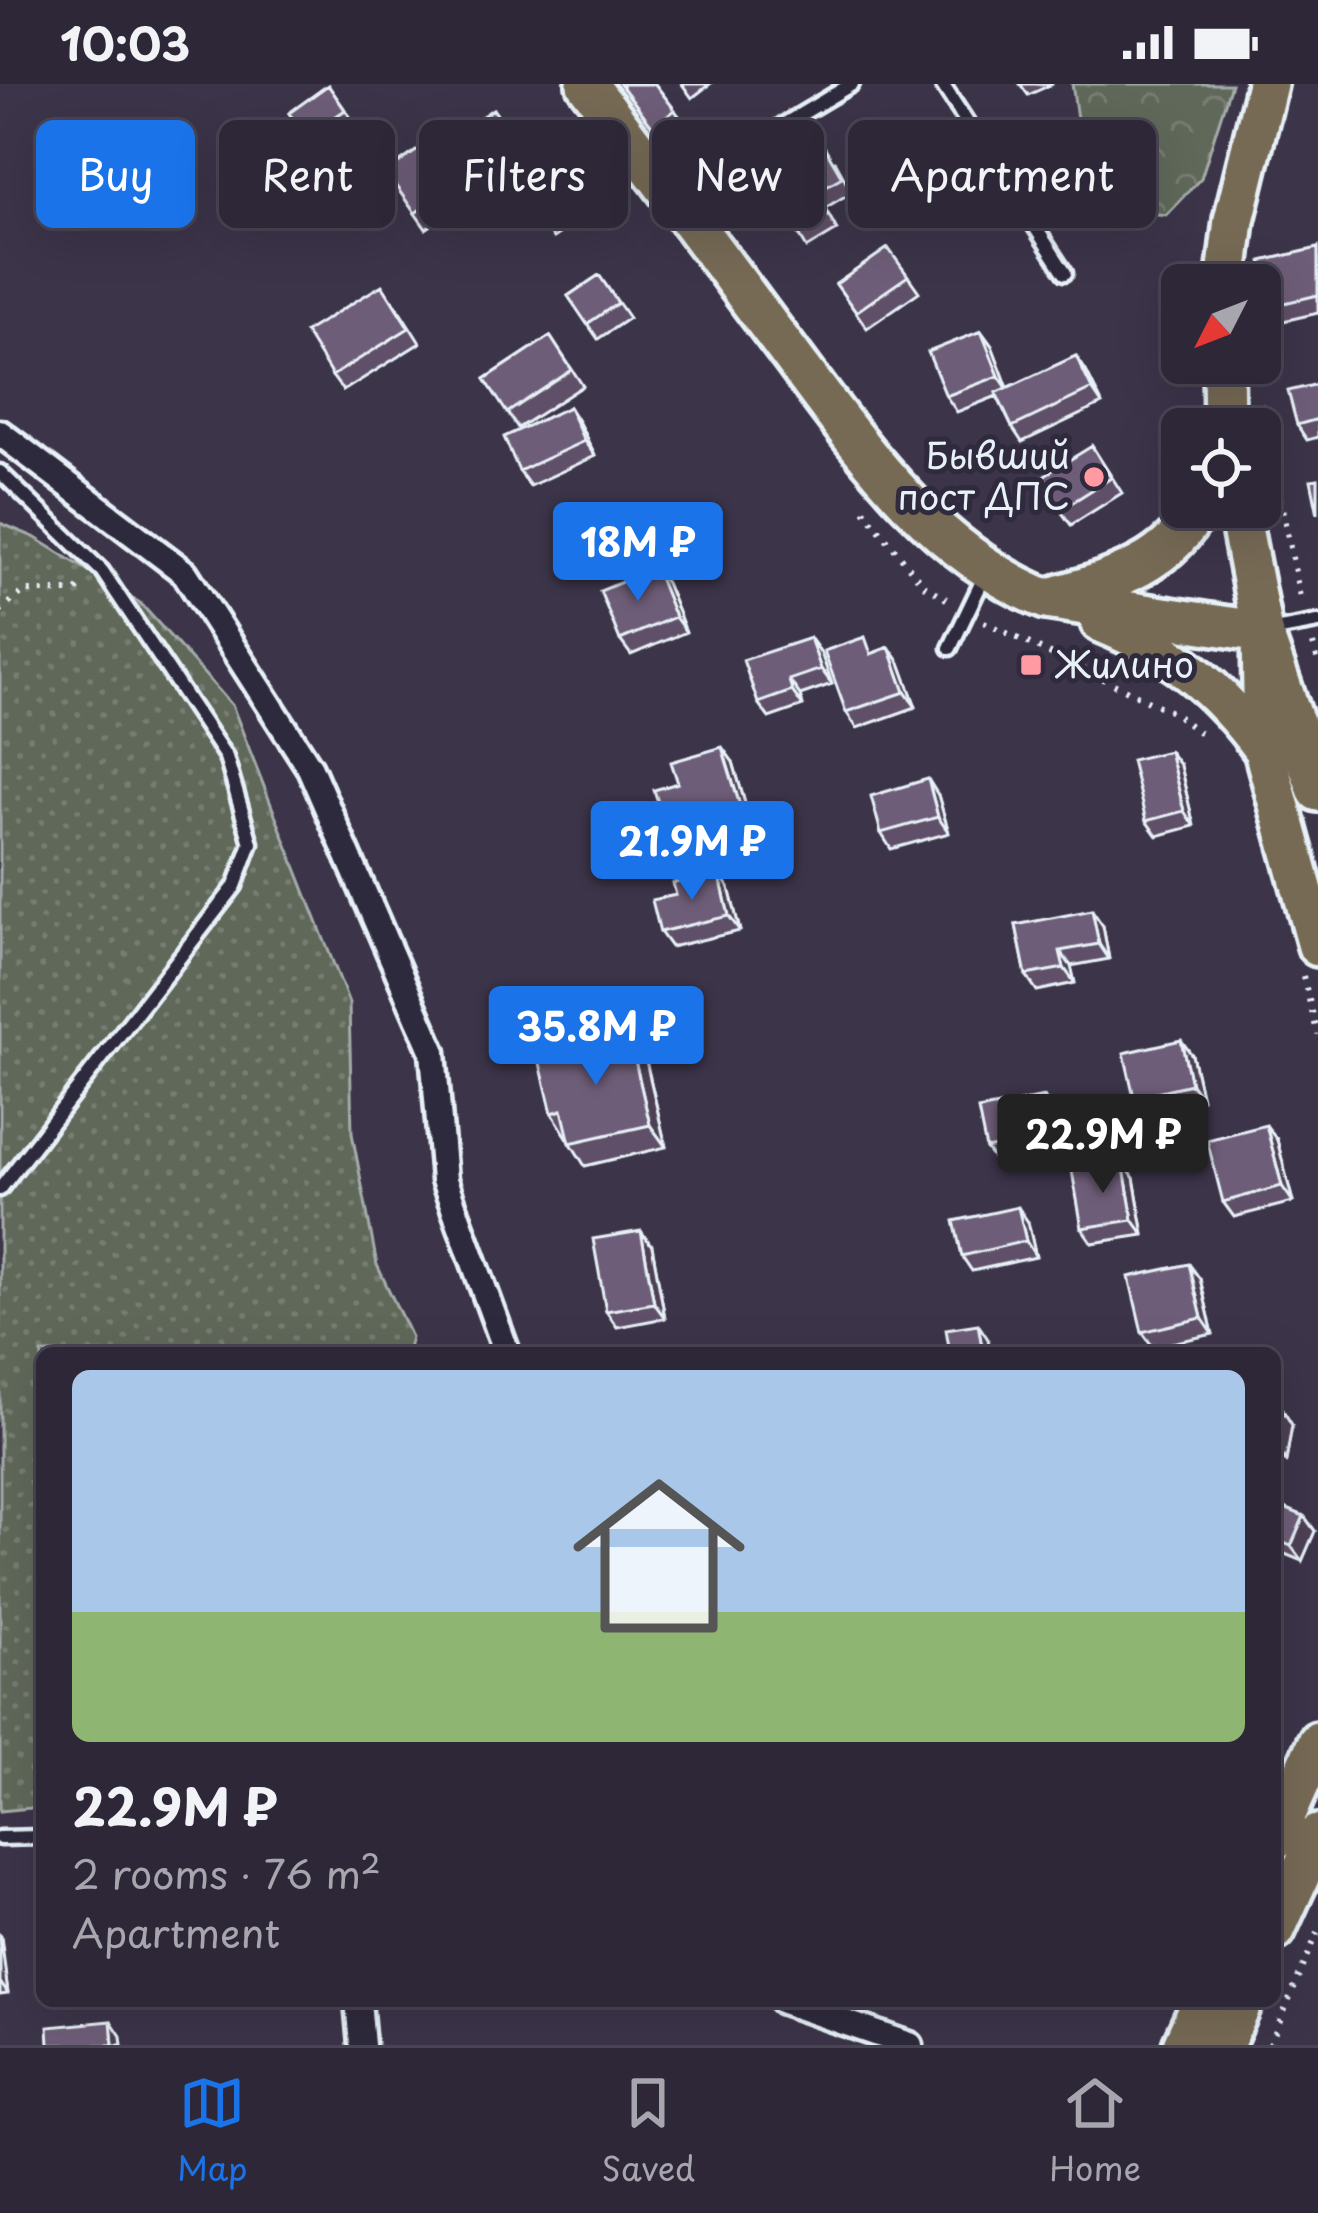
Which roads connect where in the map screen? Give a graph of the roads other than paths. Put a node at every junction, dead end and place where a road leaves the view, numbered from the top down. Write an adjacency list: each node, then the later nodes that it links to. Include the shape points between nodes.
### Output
1 (587, 84): 12 (main road, via 677,189 875,466 939,533)
2 (852, 84): 5 (lane)
3 (942, 84): 7 (lane)
4 (1267, 84): 6 (main road)
5 (791, 120)
6 (1229, 264)
7 (1065, 273)
8 (0, 433): 21 (street, via 185,573 310,768 433,1052 444,1180)
9 (0, 472): 20 (lane, via 102,571 226,757 251,843 235,886)
10 (1184, 528): 13 (main road, via 1139,569)
11 (1242, 528): 15 (main road)
12 (990, 567): 13 (main road); 16 (lane)
13 (1046, 599): 15 (main road); 17 (main road, via 1184,664 1231,705)
14 (1313, 624): 15 (lane)
15 (1262, 632): 17 (main road); 18 (main road)
16 (950, 648)
17 (1264, 750): 19 (main road)
18 (1318, 791)
19 (1318, 946)
20 (0, 1189)
21 (505, 1347)
22 (1318, 1742): 23 (main road)
23 (1281, 1825)
24 (1318, 1835): 27 (main road)
25 (0, 1838): 26 (lane)
26 (36, 1838)
27 (1281, 1917)
28 (359, 2007): 32 (street)
29 (800, 2007): 33 (street)
30 (1200, 2007): 34 (main road)
31 (1240, 2007): 35 (main road)
32 (362, 2045)
33 (910, 2045)
34 (1183, 2045)
35 (1223, 2045)

